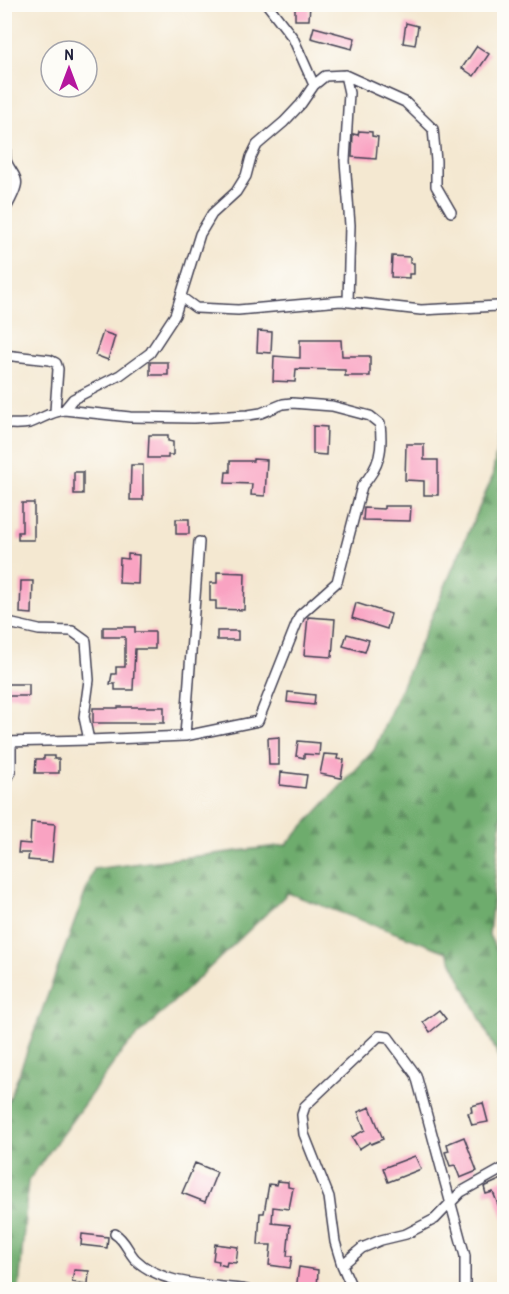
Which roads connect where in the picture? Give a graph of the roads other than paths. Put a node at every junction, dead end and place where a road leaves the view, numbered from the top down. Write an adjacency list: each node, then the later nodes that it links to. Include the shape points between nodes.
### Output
1 (267, 4): 3 (street, via 293,38)
2 (345, 75): 3 (street, via 325,76); 6 (street, via 405,102 433,129 436,186); 8 (street, via 349,93 345,161 350,225)
3 (314, 85): 7 (street, via 301,104 257,145 236,192 212,214 200,234)
4 (4, 107): 5 (street, via 8,118 7,163 16,185)
5 (4, 212)
6 (451, 212)
7 (180, 297): 8 (street, via 196,308 238,310); 11 (street, via 175,315 150,353 120,375 73,399)
8 (348, 302): 9 (street, via 421,310)
9 (498, 306)
10 (4, 355): 11 (street, via 56,363)
11 (60, 411): 12 (street, via 30,423); 15 (street, via 194,418 248,415 292,403 332,406 370,416 380,424 383,446 372,474 362,486 337,582 300,615 258,722)
12 (4, 424)
13 (199, 542): 15 (street)
14 (4, 622): 16 (street, via 39,630 72,631 86,641 89,680 84,717)
15 (184, 736): 16 (street)
16 (88, 740): 17 (street)
17 (8, 742): 18 (street, via 11,772)
18 (4, 784)
19 (504, 1168): 20 (street)
20 (450, 1202): 22 (street, via 435,1219 406,1234 362,1248); 22 (street, via 416,1076 388,1037 379,1036 305,1106 302,1115 304,1134 329,1197); 25 (street, via 465,1256)
21 (115, 1234): 23 (street, via 136,1259 158,1273 183,1282)
22 (342, 1265): 24 (street)
23 (247, 1290)
24 (353, 1290)
25 (465, 1290)

